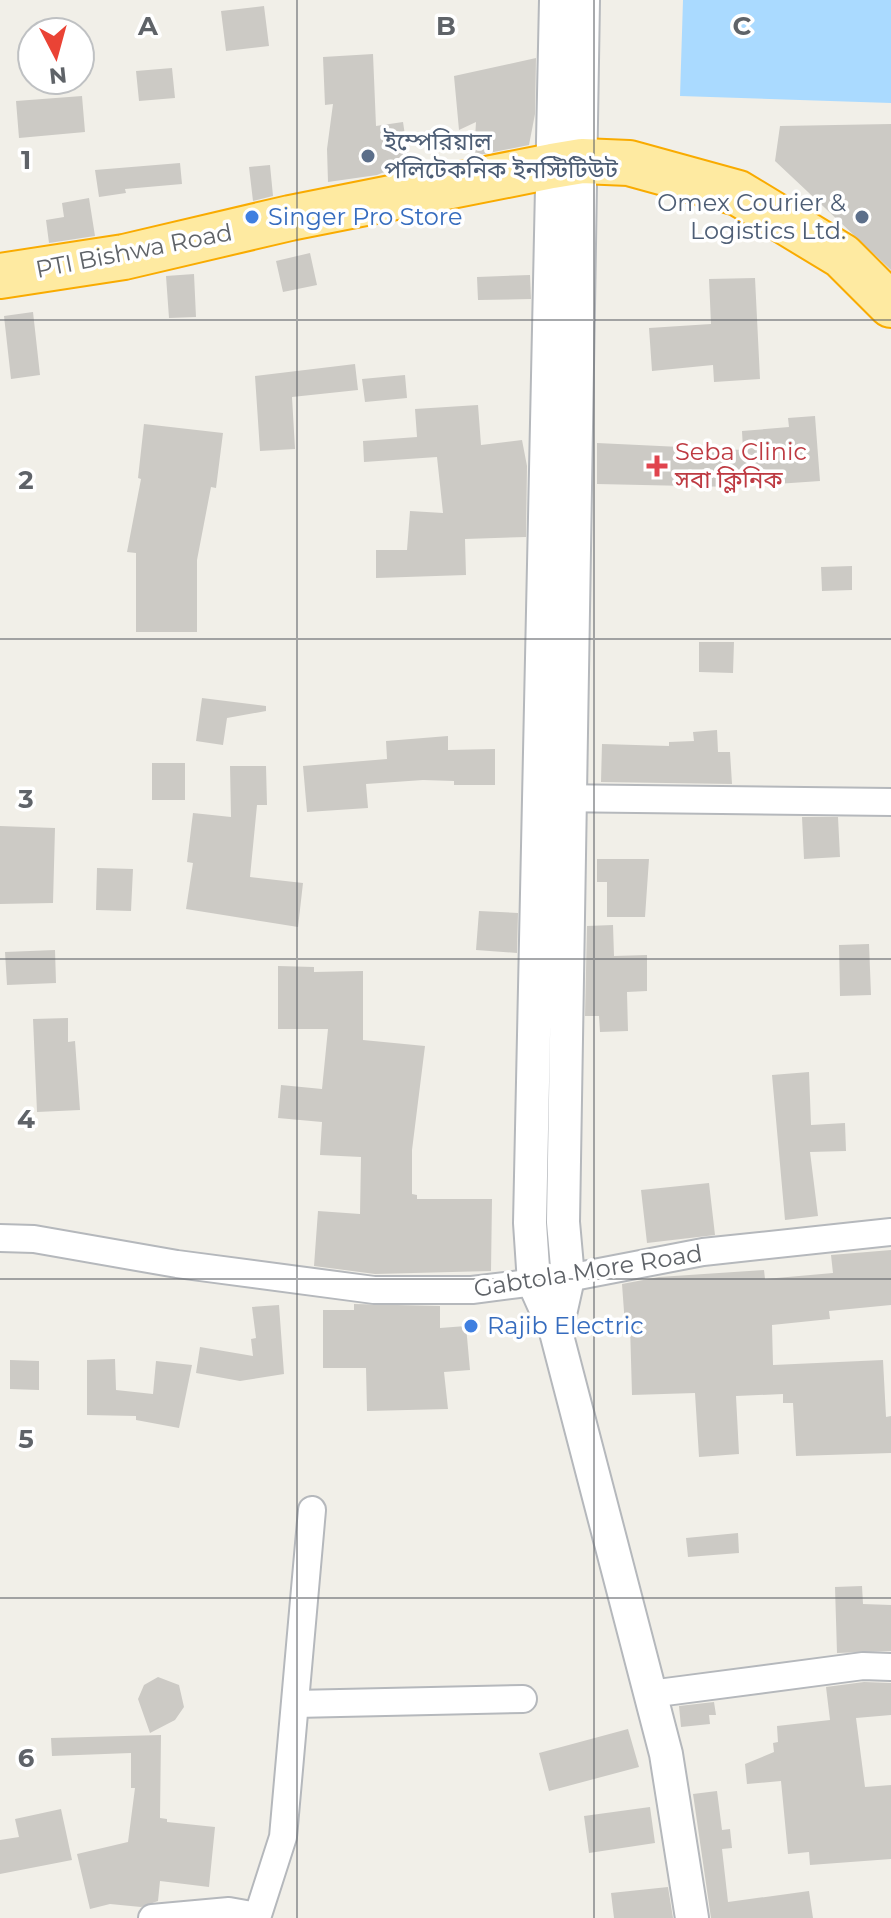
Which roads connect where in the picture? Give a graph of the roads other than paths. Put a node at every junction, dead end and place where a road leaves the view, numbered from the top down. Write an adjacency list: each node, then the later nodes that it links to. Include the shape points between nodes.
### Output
1 (556, 0): 3 (street)
2 (583, 0): 3 (street)
3 (567, 164): 4 (highway, PTI Bishwa Road, via 290,218 124,257); 5 (highway, PTI Bishwa Road, via 629,163 738,193 842,256); 6 (street, via 577,308); 7 (street)
4 (0, 276)
5 (891, 305)
6 (576, 582): 7 (street); 8 (street)
7 (544, 583): 8 (street)
8 (554, 797): 9 (street); 12 (street); 13 (street, via 530,1223)
9 (891, 802)
10 (891, 1232): 12 (street, Gabtola More Road, via 703,1252)
11 (0, 1238): 13 (street, Gabtola More Road, via 374,1290 472,1290)
12 (568, 1278): 13 (street, Gabtola More Road); 14 (street)
13 (534, 1283): 14 (street)
14 (556, 1332): 17 (street)
15 (312, 1510): 19 (street)
16 (891, 1667): 17 (street, via 863,1666)
17 (650, 1694): 23 (street, via 666,1754)
18 (523, 1699): 19 (street)
19 (295, 1704): 22 (street, via 283,1837)
20 (152, 1918): 21 (street, via 229,1911)
21 (249, 1918)
22 (257, 1918)
23 (692, 1918)

